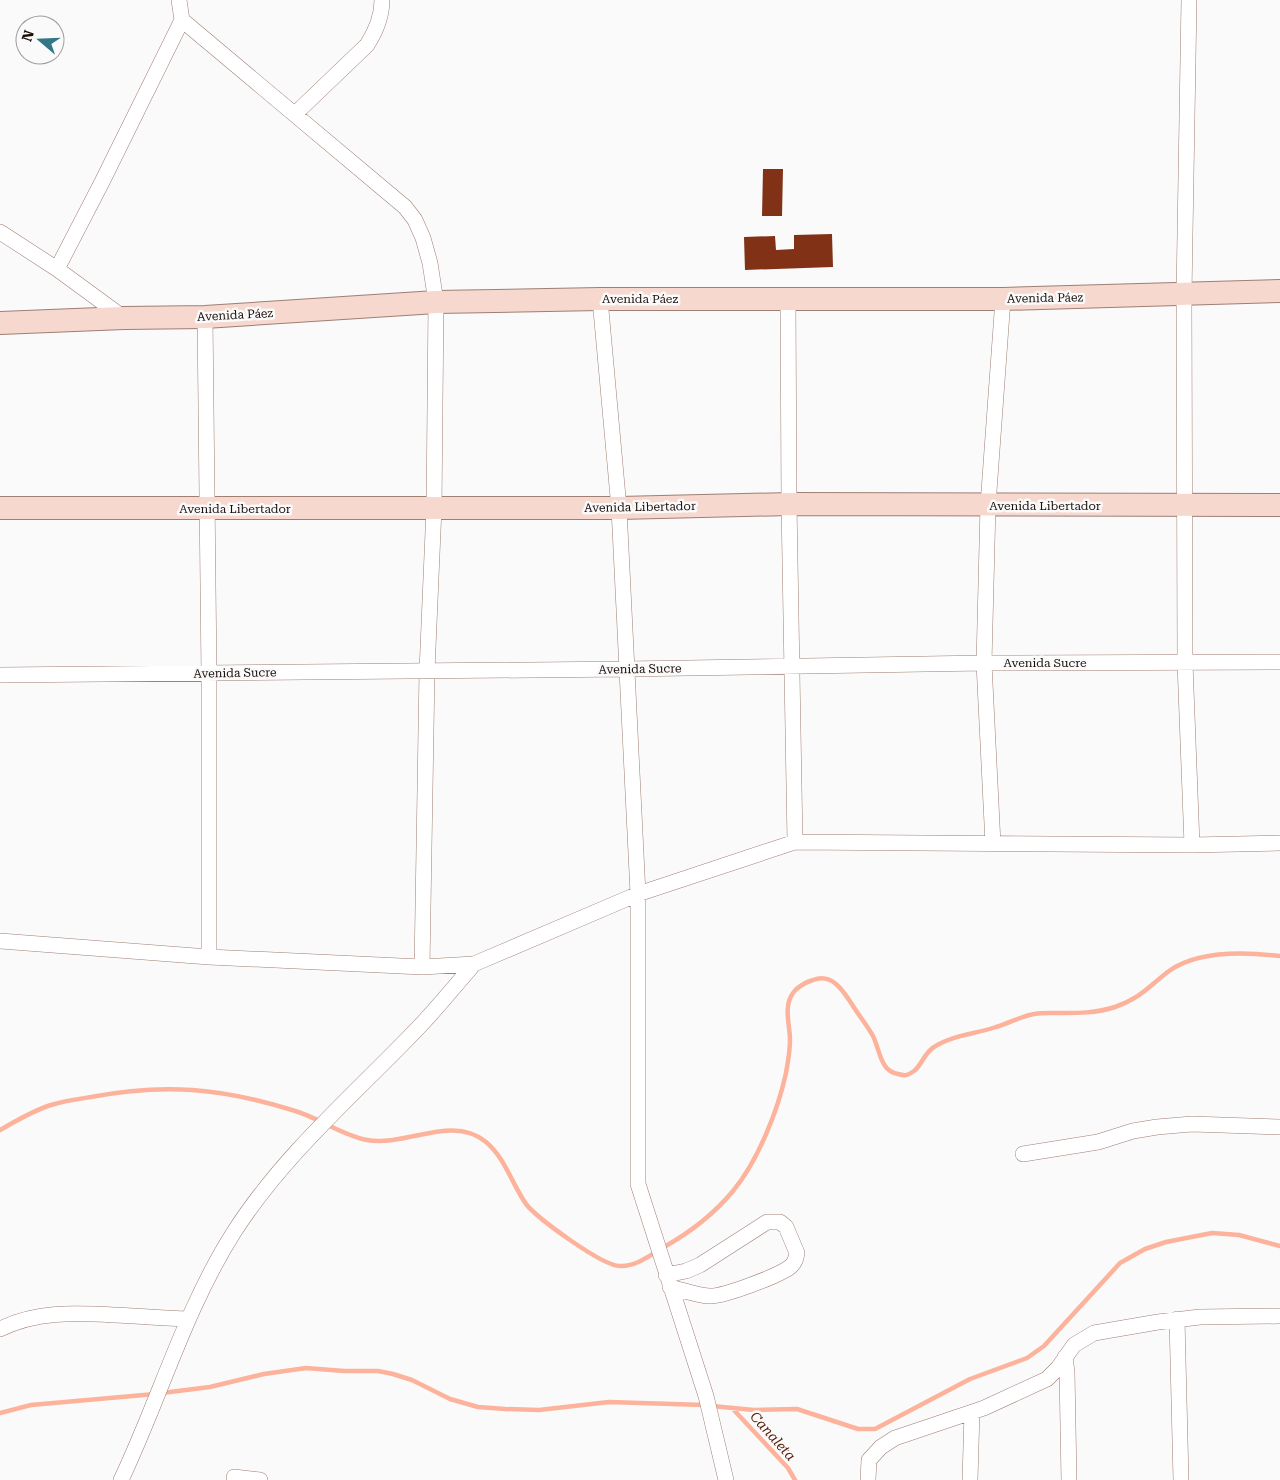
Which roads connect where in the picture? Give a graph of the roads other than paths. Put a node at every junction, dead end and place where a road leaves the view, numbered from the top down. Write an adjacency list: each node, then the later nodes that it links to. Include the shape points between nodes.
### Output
1 (180, 0): 4 (street)
2 (382, 0): 5 (street, via 379,22 367,45)
3 (1189, 0): 9 (street)
4 (182, 20): 5 (street); 7 (street)
5 (295, 114): 13 (street, via 390,193 415,220 430,263)
6 (0, 232): 7 (street)
7 (57, 269): 15 (street)
8 (1280, 291): 9 (main road, Avenida Páez)
9 (1184, 294): 10 (main road, Avenida Páez); 20 (street)
10 (1003, 298): 11 (main road, Avenida Páez); 18 (street)
11 (788, 299): 12 (main road, Avenida Páez); 17 (street)
12 (600, 300): 13 (main road, Avenida Páez); 23 (street)
13 (436, 302): 14 (main road, Avenida Páez); 22 (street)
14 (205, 317): 15 (main road, Avenida Páez); 24 (street)
15 (124, 318): 16 (main road, Avenida Páez)
16 (0, 323)
17 (789, 504): 18 (main road, Avenida Libertador); 23 (main road, Avenida Libertador); 28 (street)
18 (988, 505): 20 (main road, Avenida Libertador); 26 (street)
19 (1280, 505): 20 (main road, Avenida Libertador)
20 (1186, 506): 27 (street)
21 (0, 508): 24 (main road, Avenida Libertador)
22 (434, 508): 23 (main road, Avenida Libertador); 24 (main road, Avenida Libertador); 30 (street)
23 (619, 508): 29 (street)
24 (207, 509): 31 (street)
25 (1280, 662): 27 (street, Avenida Sucre)
26 (984, 663): 27 (street, Avenida Sucre); 28 (street, Avenida Sucre); 35 (street)
27 (1186, 663): 36 (street)
28 (792, 666): 29 (street, Avenida Sucre); 33 (street)
29 (627, 669): 30 (street, Avenida Sucre); 37 (street)
30 (428, 671): 31 (street, Avenida Sucre); 41 (street)
31 (208, 674): 32 (street, Avenida Sucre); 39 (street)
32 (0, 675)
33 (795, 842): 35 (street); 37 (street)
34 (1280, 843): 36 (street)
35 (993, 844): 36 (street)
36 (1192, 845)
37 (638, 894): 40 (street); 44 (street, via 638,1184)
38 (0, 941): 39 (street)
39 (209, 956): 41 (street)
40 (474, 964): 41 (street); 46 (street, via 420,1027 331,1114 275,1176 238,1226)
41 (422, 967)
42 (1280, 1127): 43 (street, via 1157,1126 1098,1142)
43 (1023, 1154)
44 (668, 1281): 44 (street, via 700,1265 767,1222 780,1222 786,1228 797,1253 790,1267 720,1295 710,1296); 54 (street, via 706,1396)
45 (1280, 1316): 47 (street)
46 (188, 1319): 48 (street, via 62,1313 15,1322); 52 (street)
47 (1177, 1320): 49 (street, via 1094,1333 1074,1345); 58 (street)
48 (0, 1330)
49 (1065, 1357): 50 (street, via 1047,1379); 57 (street)
50 (972, 1412): 55 (street, via 895,1438 881,1447 869,1460); 56 (street)
51 (234, 1477): 53 (street)
52 (121, 1480)
53 (260, 1480)
54 (726, 1480)
55 (868, 1480)
56 (970, 1480)
57 (1070, 1480)
58 (1181, 1480)

